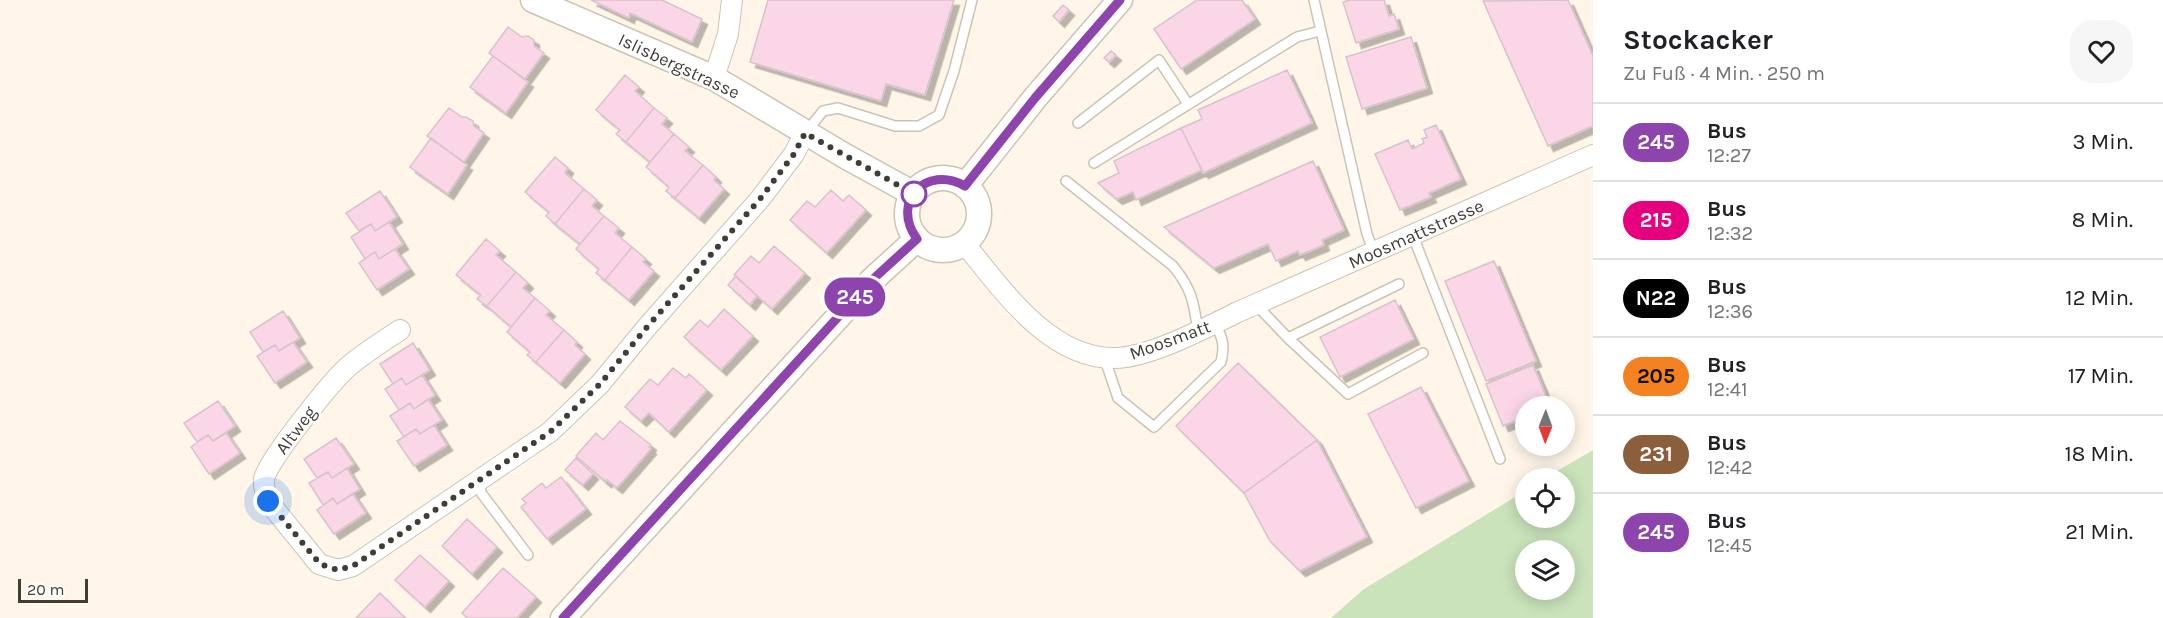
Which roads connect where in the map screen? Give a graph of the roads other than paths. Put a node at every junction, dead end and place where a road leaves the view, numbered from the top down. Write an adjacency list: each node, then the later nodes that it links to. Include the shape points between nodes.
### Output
1 (533, 0): 7 (street, Islisbergstrasse)
2 (732, 0): 7 (street, via 728,34)
3 (972, 0): 10 (lane, via 939,115 919,126 895,126 838,108 823,111)
4 (1120, 0): 14 (street)
5 (1314, 0): 6 (lane)
6 (1320, 31): 8 (lane, via 1297,37); 19 (lane)
7 (714, 78): 10 (street, Islisbergstrasse)
8 (1188, 104): 9 (lane, via 1159,60); 12 (lane)
9 (1078, 123)
10 (805, 133): 15 (street, Islisbergstrasse); 29 (street, Altweg, via 760,199 600,384 550,432)
11 (1593, 155): 16 (street, Moosmattstrasse)
12 (1094, 163)
13 (1066, 181): 23 (lane, via 1173,266 1192,294)
14 (965, 186): 15 (street, via 938,178 920,186); 18 (street, via 977,201 979,220)
15 (914, 194): 17 (street, via 909,202 908,222)
16 (1413, 236): 19 (street, Moosmattstrasse); 28 (lane)
17 (917, 239): 18 (street, via 941,250); 31 (street, via 871,281)
18 (964, 243): 27 (street, Moosmatt, via 1035,326 1084,354)
19 (1374, 253): 21 (street, Moosmattstrasse)
20 (1399, 284): 25 (lane)
21 (1260, 302): 22 (street, Moosmattstrasse); 25 (lane, via 1263,312)
22 (1238, 312): 23 (street, Moosmatt)
23 (1206, 328): 27 (street, Moosmatt, via 1148,352); 27 (lane, via 1222,337 1221,362 1154,427 1118,398)
24 (400, 330): 29 (street, Altweg, via 357,359 332,382 272,461 264,477 268,501 320,564 338,570 353,566)
25 (1288, 338): 26 (lane, via 1348,394)
26 (1422, 353)
27 (1104, 357)
28 (1500, 459)
29 (476, 481): 30 (lane)
30 (528, 555)
31 (563, 618)

